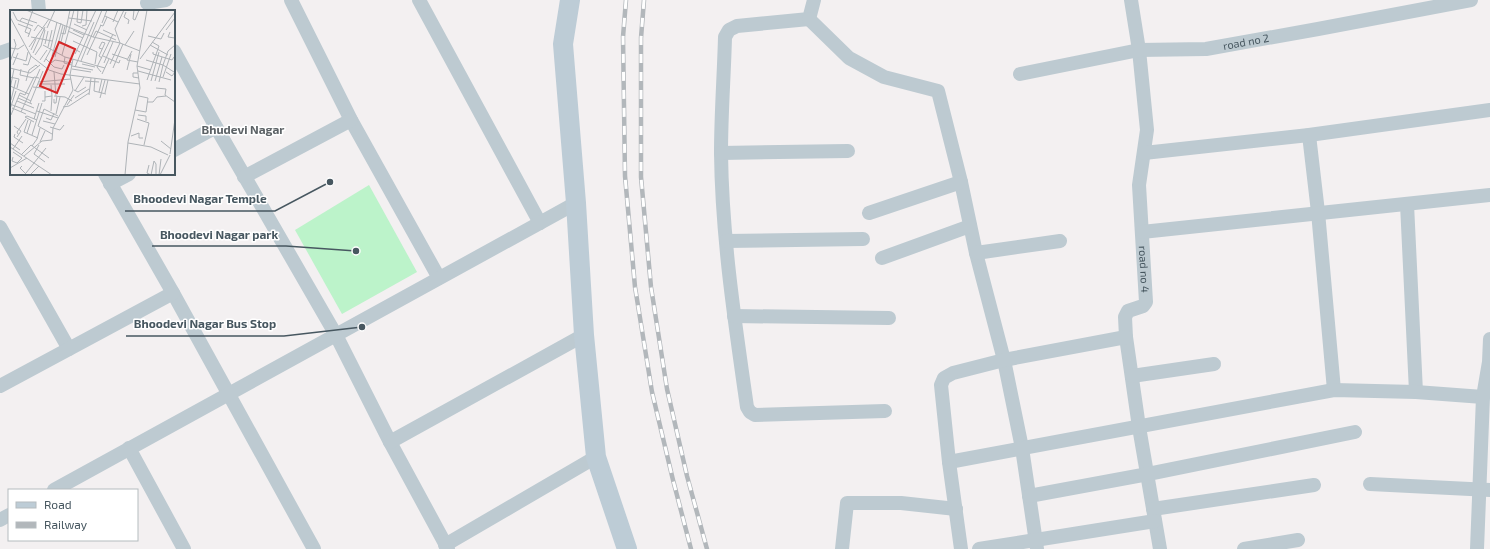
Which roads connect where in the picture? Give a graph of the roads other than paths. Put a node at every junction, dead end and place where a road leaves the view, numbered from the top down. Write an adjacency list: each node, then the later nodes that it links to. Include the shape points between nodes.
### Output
1 (38, 0): 10 (street)
2 (166, 0): 9 (street)
3 (291, 0): 18 (street)
4 (420, 0): 34 (street)
5 (570, 0): 30 (street, via 563,44)
6 (814, 0): 11 (street)
7 (1131, 0): 13 (street, road no 4)
8 (1471, 0): 13 (street, road no 2, via 1206,49)
9 (148, 5)
10 (39, 10)
11 (808, 19): 23 (street, via 737,26 729,30 725,37); 28 (street, via 849,58 884,77 938,91)
12 (10, 49): 15 (street)
13 (1139, 50): 16 (street, road no 2); 24 (street, road no 4, via 1147,130)
14 (175, 53): 19 (street)
15 (0, 54)
16 (1020, 74)
17 (1490, 110): 20 (street)
18 (351, 120): 26 (street); 43 (street)
19 (216, 128): 21 (street); 26 (street)
20 (1309, 135): 24 (street); 33 (street)
21 (175, 149)
22 (848, 151): 23 (street)
23 (721, 153): 39 (street)
24 (1144, 153): 37 (street, road no 4, via 1139,185)
25 (125, 175): 27 (street)
26 (244, 177): 48 (street)
27 (108, 179): 44 (street)
28 (961, 182): 32 (street); 35 (street)
29 (1490, 195): 31 (street)
30 (576, 203): 34 (street); 47 (street)
31 (1406, 204): 33 (street); 58 (street)
32 (868, 212)
33 (1318, 212): 37 (street); 57 (street)
34 (540, 223): 43 (street)
35 (970, 226): 41 (street); 42 (street)
36 (0, 227): 51 (street)
37 (1142, 232): 49 (street, road no 4, via 1146,302 1143,306 1128,312 1125,317)
38 (863, 239): 39 (street)
39 (726, 241): 45 (street)
40 (1060, 241): 41 (street)
41 (976, 253): 52 (street)
42 (882, 258)
43 (439, 278): 48 (street)
44 (173, 293): 51 (street); 59 (street)
45 (734, 316): 46 (street); 61 (street, via 747,407 750,412 755,415)
46 (889, 318)
47 (584, 335): 64 (street); 67 (street)
48 (336, 336): 59 (street); 64 (street)
49 (1126, 337): 52 (street); 55 (street, road no 4)
50 (1490, 339): 53 (street)
51 (69, 349): 56 (street)
52 (1004, 360): 66 (street); 68 (street, via 953,373 944,378 941,385)
53 (1489, 362): 60 (street)
54 (1214, 364): 55 (street)
55 (1132, 376): 62 (street, road no 4)
56 (0, 386)
57 (1334, 390): 58 (street); 62 (street)
58 (1416, 392): 60 (street)
59 (228, 394): 65 (street); 82 (street)
60 (1483, 398): 73 (street)
61 (885, 411)
62 (1139, 427): 66 (street); 69 (street, road no 4)
63 (1355, 432): 69 (street)
64 (390, 442): 79 (street)
65 (129, 448): 72 (street); 81 (street)
66 (1022, 448): 68 (street); 74 (street)
67 (596, 457): 79 (street); 83 (street)
68 (949, 462): 75 (street)
69 (1148, 474): 74 (street); 76 (street, road no 4)
70 (1314, 484): 76 (street)
71 (1370, 484): 73 (street)
72 (56, 489)
73 (1484, 490): 89 (street)
74 (1029, 496): 78 (street)
75 (956, 509): 84 (street, via 901,503 846,504); 85 (street)
76 (1154, 515): 78 (street); 87 (street, road no 4)
77 (1298, 540): 88 (street)
78 (1036, 545): 80 (street)
79 (447, 547)
80 (1001, 547): 86 (street)
81 (184, 549)
82 (314, 549)
83 (627, 549)
84 (842, 549)
85 (961, 549)
86 (979, 549)
87 (1160, 549)
88 (1244, 549)
89 (1477, 549)

